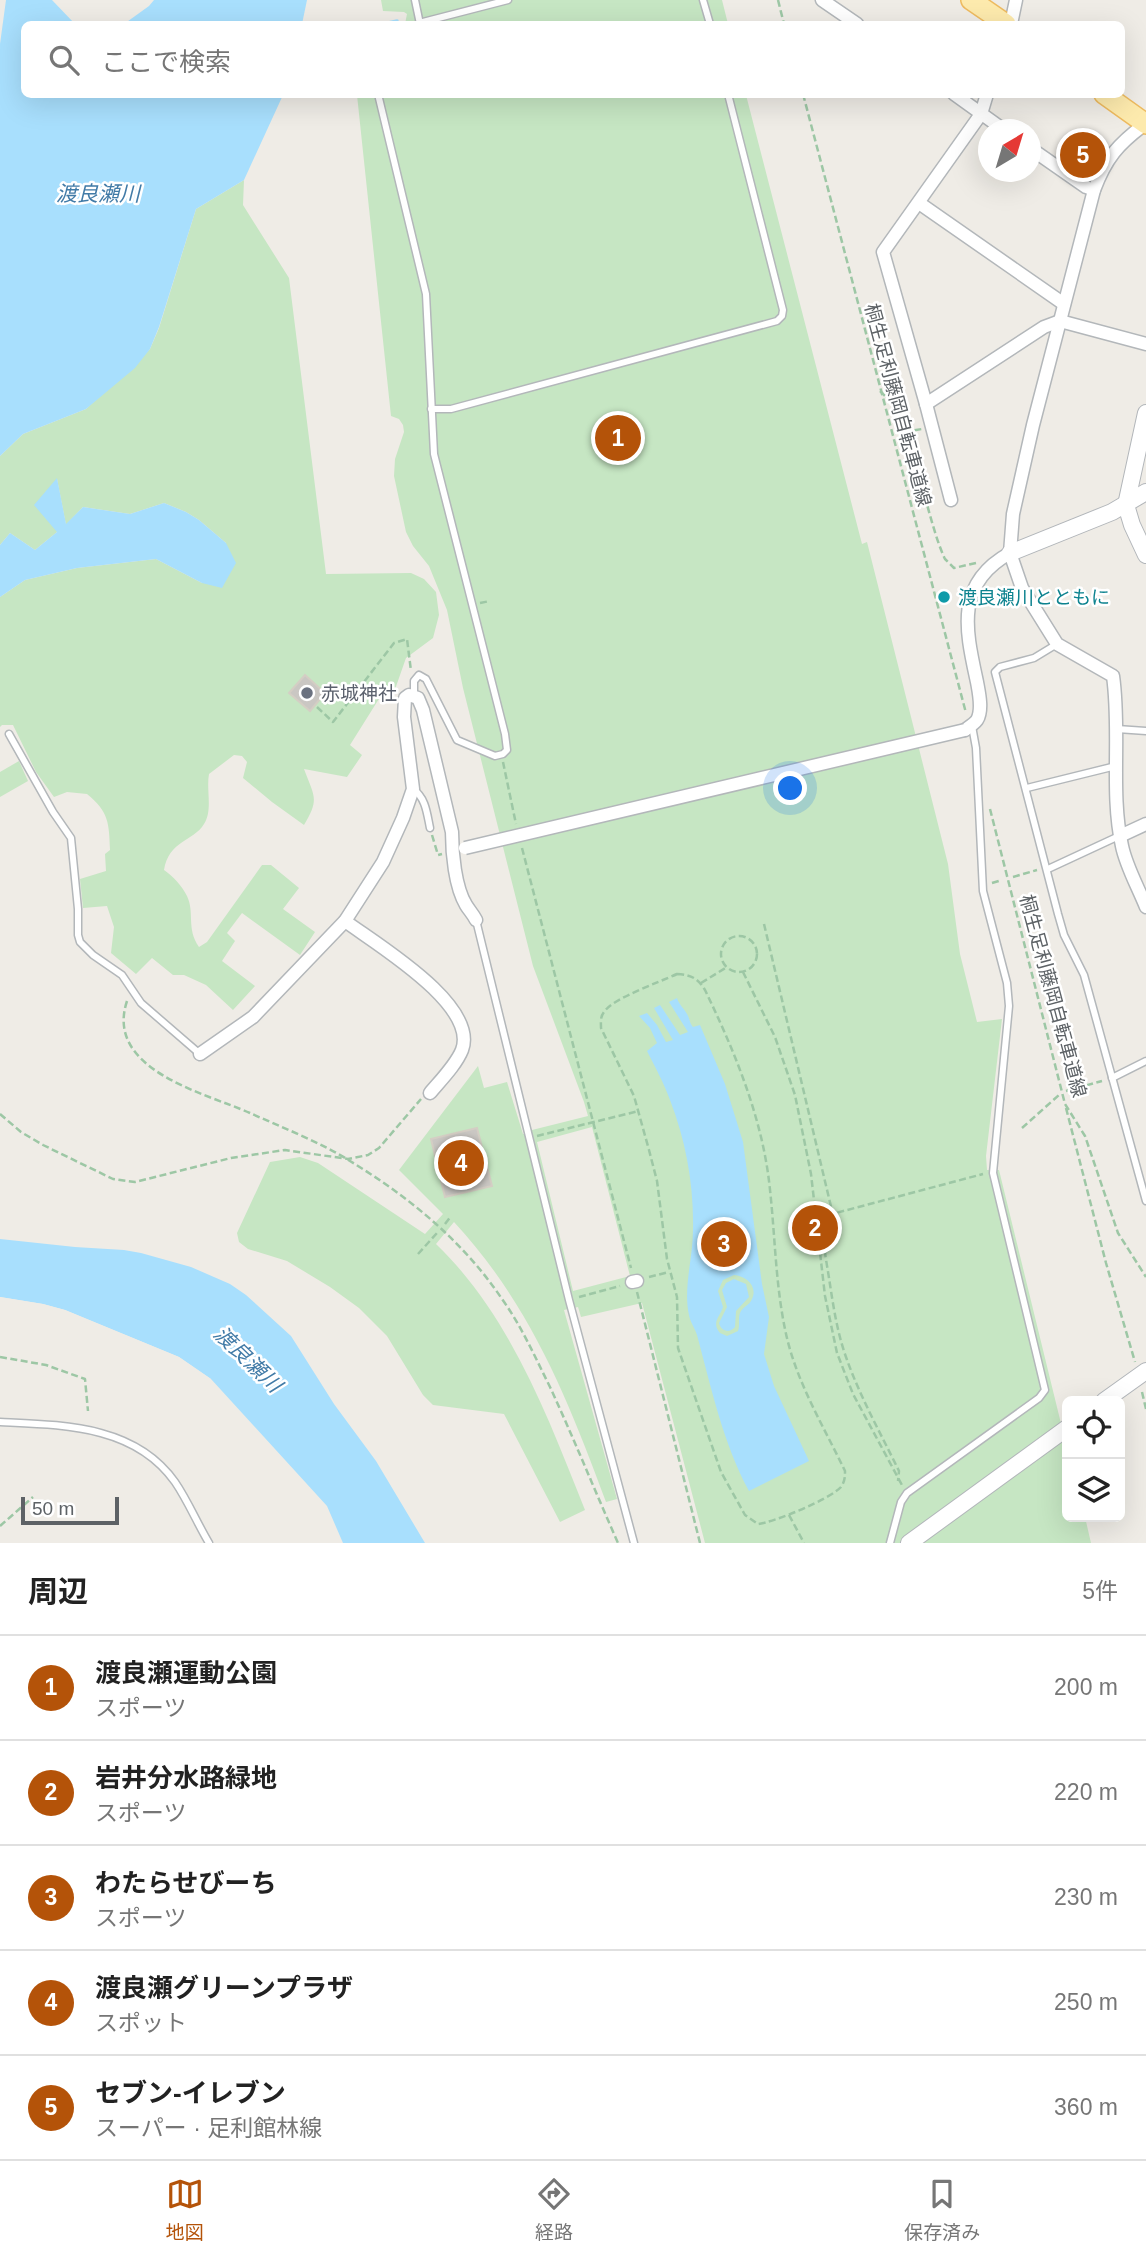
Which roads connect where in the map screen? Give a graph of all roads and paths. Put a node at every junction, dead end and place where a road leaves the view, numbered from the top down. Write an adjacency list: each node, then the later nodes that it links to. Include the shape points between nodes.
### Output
1 (415, 0): 8 (lane)
2 (508, 0): 9 (lane)
3 (703, 0): 10 (lane)
4 (778, 0): 11 (path)
5 (822, 0): 12 (street)
6 (971, 0): 13 (main road)
7 (1016, 0): 14 (street)
8 (418, 21)
9 (430, 21)
10 (709, 21)
11 (784, 21)
12 (852, 21)
13 (1004, 21)
14 (1010, 21)
15 (379, 98): 32 (lane, via 426,294)
16 (729, 98): 32 (lane, via 782,316 451,409)
17 (804, 98): 30 (path, 桐生足利藤岡自転車道線)
18 (959, 98): 21 (street)
19 (986, 98): 21 (street)
20 (1110, 98): 23 (main road)
21 (981, 114): 22 (street); 26 (street)
22 (988, 119)
23 (1146, 124): 25 (street, via 1116,147)
24 (1041, 155): 25 (street)
25 (1094, 190): 27 (street)
26 (919, 203): 27 (street); 31 (street, via 883,252)
27 (1065, 304): 28 (street)
28 (1060, 321): 29 (street); 31 (street); 39 (street, via 1013,514)
29 (1146, 345)
30 (879, 390): 35 (path, via 894,408); 46 (path, 桐生足利藤岡自転車道線)
31 (926, 404): 34 (street)
32 (432, 409): 50 (lane, via 434,454 507,743)
33 (1146, 413): 38 (street)
34 (932, 426): 35 (path); 37 (street)
35 (904, 432): 41 (path, via 945,559 954,568)
36 (1146, 492): 38 (street)
37 (951, 500)
38 (1126, 505): 39 (street); 40 (street)
39 (1010, 553): 42 (street, via 1022,588); 46 (street, via 989,566 967,615 979,701 978,718)
40 (1146, 555)
41 (979, 562)
42 (1057, 644): 47 (street, via 1113,676); 52 (lane, via 995,672)
43 (414, 681): 44 (lane); 45 (path, via 407,639 401,639 333,722); 50 (lane, via 419,675 426,678 457,740 495,756)
44 (414, 695): 53 (street, via 405,698 404,704); 61 (street, via 423,710 452,832)
45 (317, 707)
46 (968, 724): 61 (street, bridge); 88 (lane, via 976,748 983,891 1009,1006)
47 (1117, 729): 48 (lane); 51 (street)
48 (1146, 731)
49 (9, 734): 73 (lane, via 72,838 80,942 122,975)
50 (503, 754): 57 (path)
51 (1117, 766): 52 (lane); 58 (street)
52 (1027, 788): 62 (lane)
53 (413, 789): 56 (lane, via 425,802); 68 (street, via 383,862)
54 (988, 802): 81 (path, 桐生足利藤岡自転車道線)
55 (1146, 824): 58 (street)
56 (430, 828): 60 (path)
57 (519, 836)
58 (1120, 836): 62 (lane); 66 (street)
59 (522, 849): 84 (path)
60 (437, 850)
61 (452, 850): 67 (street, via 465,904)
62 (1044, 869): 63 (path); 76 (lane, via 1065,935 1084,975)
63 (1013, 877)
64 (1002, 880): 65 (path)
65 (988, 884)
66 (1146, 907)
67 (476, 920): 113 (lane)
68 (345, 922): 74 (street, via 253,1017); 79 (street, via 419,975 457,1015 461,1053)
69 (764, 924): 90 (path)
70 (727, 967): 71 (path); 71 (path, via 721,957 723,945 732,937 744,937 753,943 757,954 753,965); 72 (path)
71 (743, 972): 92 (path, via 786,1067 802,1127)
72 (701, 983): 82 (path, via 677,974 615,1002 600,1019); 109 (path, via 754,1106 769,1178 785,1329 795,1366 845,1471 837,1490)
73 (132, 992): 74 (lane); 87 (path, via 125,1009 126,1037 138,1055 164,1076)
74 (200, 1054)
75 (1146, 1061): 76 (lane)
76 (1112, 1078): 89 (lane)
77 (1102, 1081): 78 (path)
78 (1066, 1091)
79 (430, 1093): 87 (path, via 417,1101 379,1148 368,1156)
80 (1059, 1095): 85 (path)
81 (1065, 1104): 97 (path, 桐生足利藤岡自転車道線, via 1085,1136 1118,1233); 101 (path)
82 (639, 1111): 84 (path); 96 (path, via 657,1181)
83 (0, 1114): 87 (path, via 43,1145 123,1182 285,1150)
84 (593, 1121): 86 (path); 98 (path)
85 (1022, 1128)
86 (535, 1136)
87 (348, 1159): 112 (path, via 442,1228 502,1298 533,1351)
88 (993, 1173): 90 (path); 107 (lane, via 1045,1390)
89 (1146, 1202)
90 (833, 1215): 92 (path); 106 (path, via 824,1244 835,1318 845,1357 899,1471)
91 (452, 1216): 93 (path)
92 (817, 1218): 106 (path, via 825,1296 838,1353 853,1394)
93 (445, 1224)
94 (437, 1233): 95 (path)
95 (418, 1254)
96 (669, 1272): 98 (path); 109 (path, via 677,1297 678,1348 721,1472 752,1521 765,1524)
97 (1146, 1277)
98 (634, 1281): 99 (path); 114 (path)
99 (576, 1298)
100 (0, 1357): 103 (path, via 46,1364 85,1379)
101 (1139, 1376): 102 (street)
102 (1111, 1396)
103 (88, 1411)
104 (0, 1422): 111 (lane, via 88,1430 142,1450 176,1483)
105 (1062, 1432): 117 (street)
106 (898, 1481): 107 (path)
107 (907, 1493): 116 (lane)
108 (33, 1497): 110 (path)
109 (789, 1515): 115 (path)
110 (0, 1526)
111 (209, 1543)
112 (618, 1543)
113 (634, 1543)
114 (700, 1543)
115 (804, 1543)
116 (890, 1543)
117 (909, 1543)

